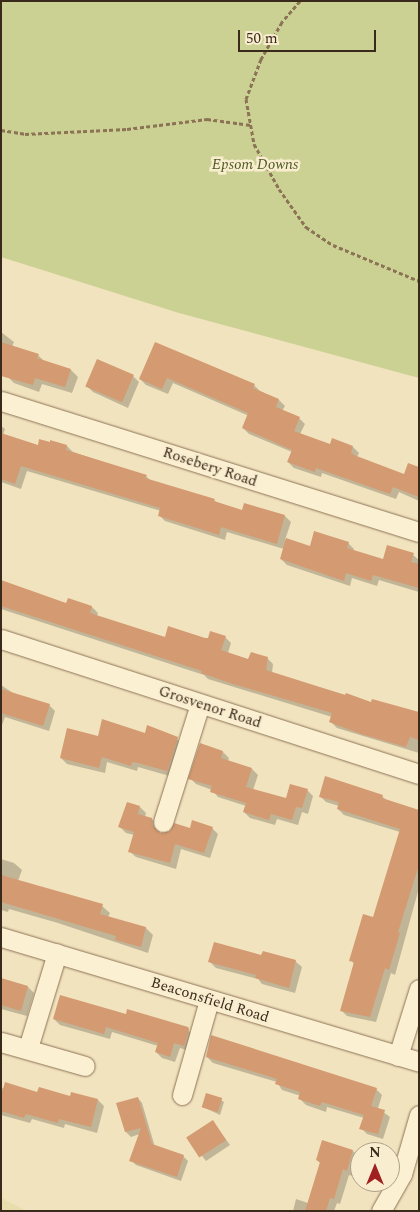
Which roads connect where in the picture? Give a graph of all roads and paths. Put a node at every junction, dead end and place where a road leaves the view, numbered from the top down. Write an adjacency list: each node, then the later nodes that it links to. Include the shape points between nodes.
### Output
1 (300, 1): 2 (path, via 282,22 246,99)
2 (251, 125): 3 (path, via 207,119 108,130 24,134); 4 (path, via 254,144 279,189 306,227 333,245)
3 (1, 130)
4 (419, 281)
5 (1, 401): 6 (street, Rosebery Road)
6 (419, 532)
7 (1, 639): 8 (street, Grosvenor Road)
8 (200, 704): 9 (street, Grosvenor Road); 10 (street)
9 (419, 774)
10 (164, 822)
11 (1, 937): 12 (street, Beaconsfield Road)
12 (57, 954): 14 (street, Beaconsfield Road); 16 (street)
13 (419, 989): 17 (street)
14 (209, 1000): 17 (street, Beaconsfield Road); 20 (street)
15 (1, 1042): 16 (street)
16 (28, 1048): 19 (street)
17 (398, 1056): 18 (street, Beaconsfield Road)
18 (419, 1062)
19 (85, 1066)
20 (182, 1095)
21 (419, 1115): 22 (street, via 402,1174)
22 (381, 1211)

